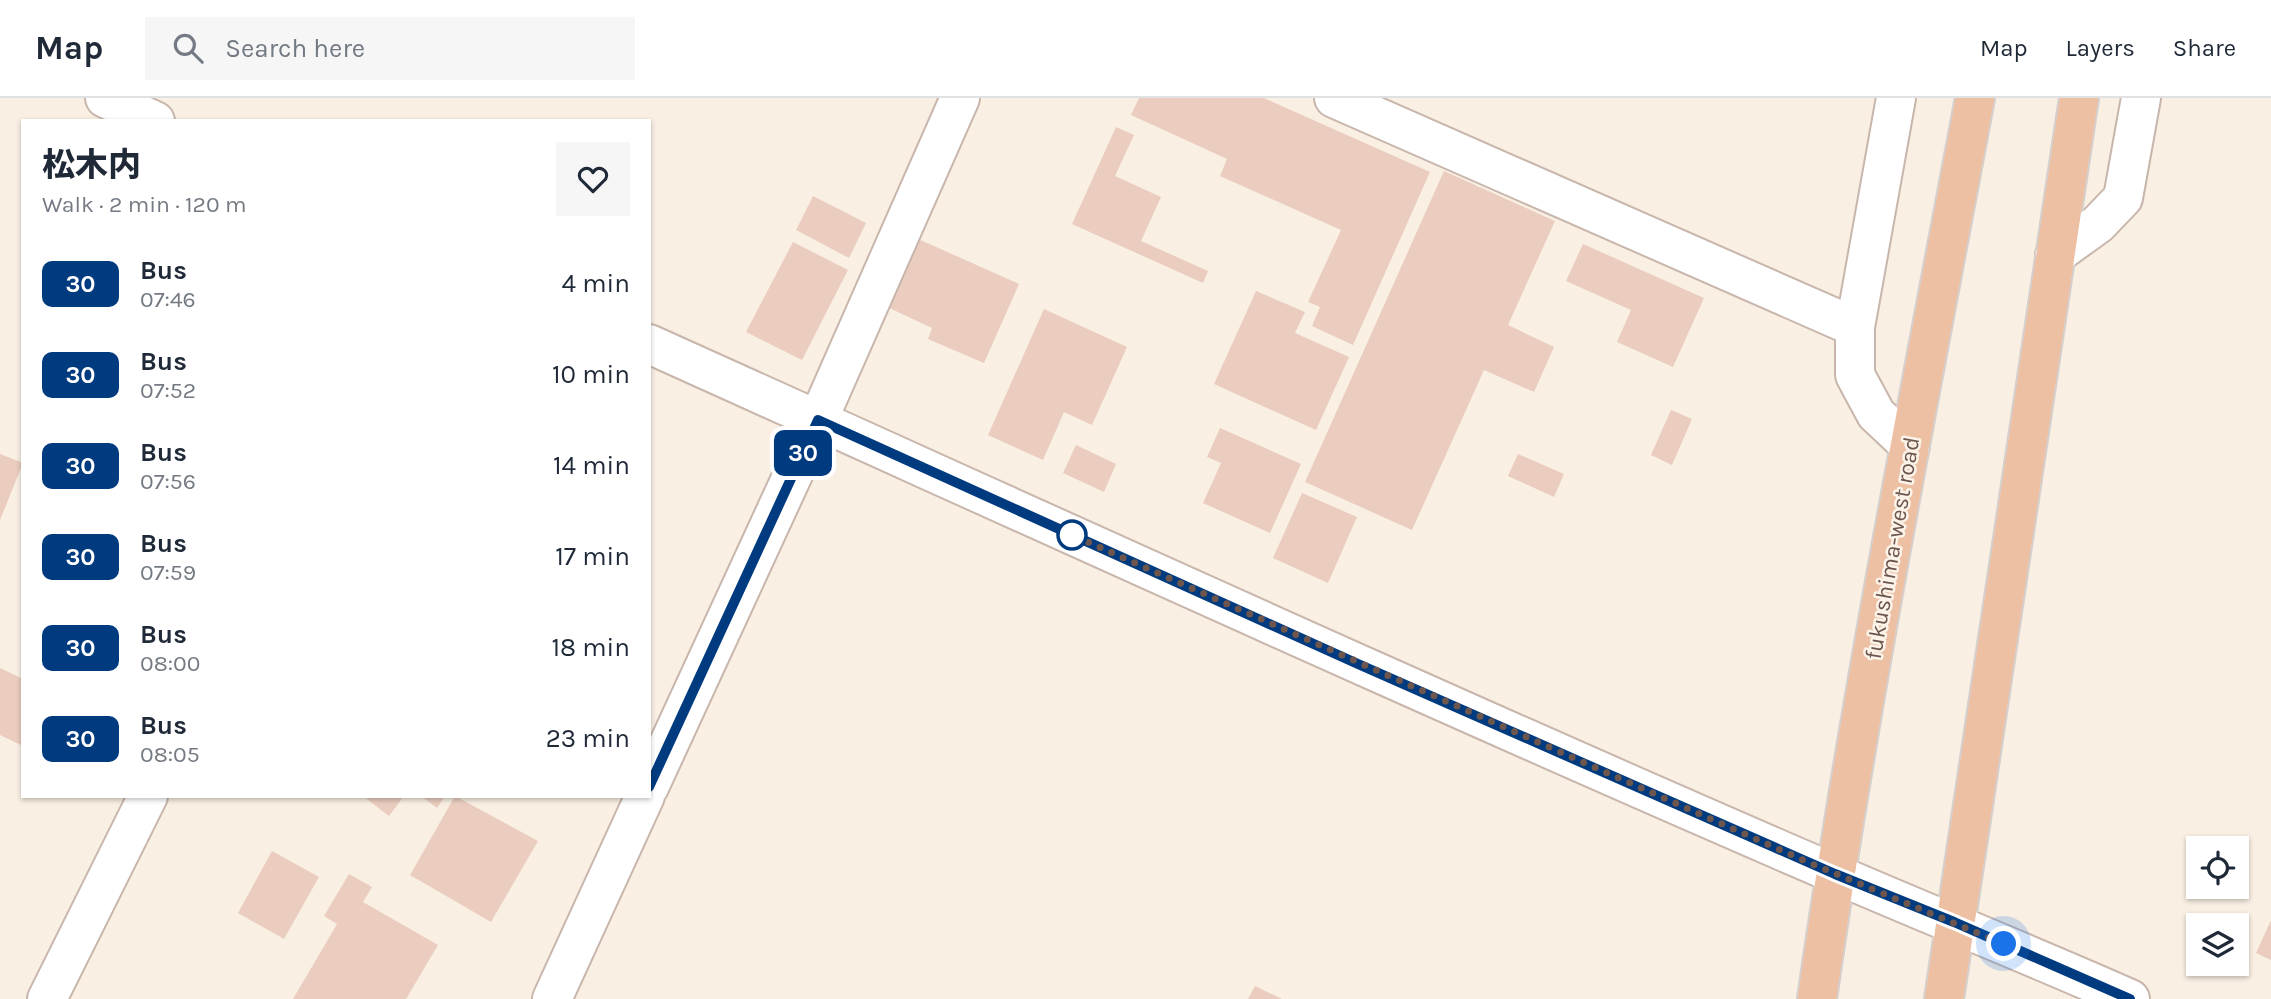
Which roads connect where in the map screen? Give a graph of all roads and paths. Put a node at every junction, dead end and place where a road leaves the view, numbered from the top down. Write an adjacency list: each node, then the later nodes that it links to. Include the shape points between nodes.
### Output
1 (105, 98): 8 (street)
2 (960, 98): 12 (street)
3 (1334, 98): 10 (street)
4 (1896, 98): 10 (street)
5 (1975, 98): 13 (highway, fukushima-west road)
6 (2078, 98): 9 (highway)
7 (2141, 98): 9 (street, via 2123,198 2098,225)
8 (151, 119)
9 (2055, 255): 18 (highway)
10 (1856, 327): 13 (street, via 1855,375 1876,414)
11 (651, 345): 12 (street)
12 (818, 420): 14 (street); 17 (street)
13 (1910, 446): 17 (highway, fukushima-west road)
14 (651, 783)
15 (147, 798): 19 (street)
16 (644, 798): 20 (street)
17 (1835, 874): 18 (street); 21 (highway, fukushima-west road)
18 (1954, 922): 22 (highway); 23 (street)
19 (47, 999)
20 (552, 999)
21 (1817, 999)
22 (1944, 999)
23 (2130, 999)

